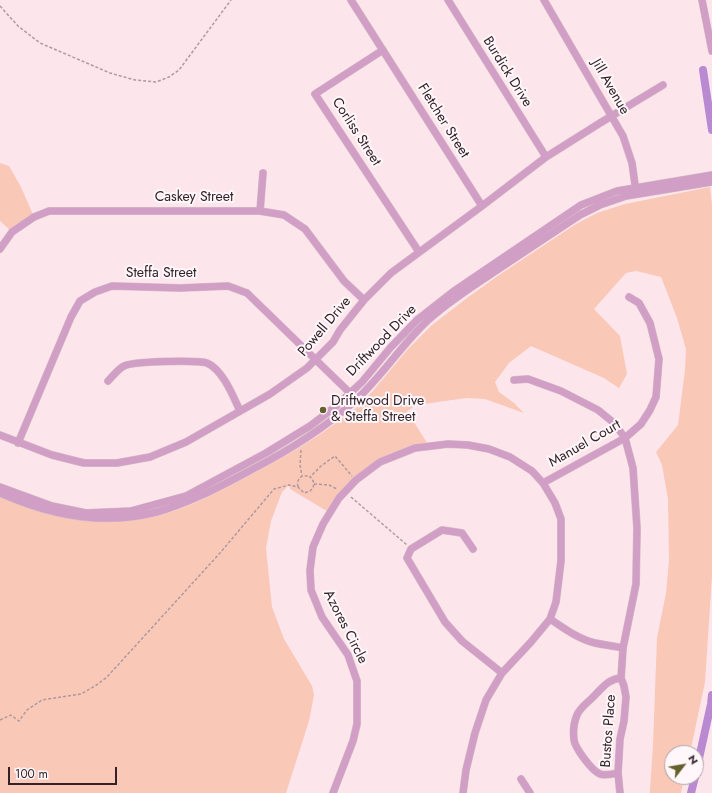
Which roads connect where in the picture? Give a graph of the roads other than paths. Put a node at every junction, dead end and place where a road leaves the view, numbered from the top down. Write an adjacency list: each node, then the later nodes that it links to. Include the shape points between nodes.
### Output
1 (351, 0): 5 (street, Fletcher Street)
2 (448, 0): 9 (street, Burdick Drive)
3 (544, 0): 8 (street, Jill Avenue)
4 (702, 0): 6 (street)
5 (383, 50): 13 (street, Fletcher Street); 16 (street, Corliss Street, via 315,94)
6 (712, 51)
7 (663, 85): 8 (street, Powell Drive)
8 (612, 116): 9 (street, Powell Drive); 12 (street, Jill Avenue, via 628,150)
9 (546, 157): 13 (street, Powell Drive)
10 (263, 173): 14 (street)
11 (711, 179): 12 (street, Driftwood Drive)
12 (636, 191): 22 (street, Driftwood Drive, via 617,191 581,205 454,291 418,320); 23 (street, Driftwood Drive, via 580,215 461,294 425,323)
13 (482, 206): 16 (street, Powell Drive)
14 (260, 211): 15 (street, Caskey Street, via 49,211 34,217 12,232); 18 (street, Caskey Street, via 284,215 305,229 344,281)
15 (0, 249)
16 (419, 252): 18 (street, Powell Drive, via 391,273)
17 (629, 297): 26 (street, Manuel Court, via 639,303 650,323 659,359 656,398 641,424)
18 (364, 300): 19 (street, Powell Drive, via 333,342)
19 (316, 360): 22 (street, Steffa Street); 24 (street, Powell Drive, via 270,394); 27 (street, Steffa Street, via 248,293 228,286 112,286 80,301)
20 (514, 380): 26 (street, via 534,381 561,391 598,410 614,423)
21 (108, 381): 24 (street, via 124,365 191,361 208,363 223,378)
22 (349, 393): 23 (street, Steffa Street); 29 (street, Driftwood Drive, via 310,426 259,457 186,496 131,511 86,512 52,506)
23 (357, 399): 30 (street, Driftwood Drive, via 336,418 256,468 188,502 156,512 132,517 86,518 38,508)
24 (240, 411): 27 (street, Powell Drive, via 186,442 150,457 117,463 84,462 52,455)
25 (0, 435): 27 (street, Powell Drive)
26 (625, 438): 28 (street, Manuel Court); 33 (street, Bustos Place, via 633,468 637,528 636,584)
27 (18, 443)
28 (543, 483): 32 (street, Azores Circle, via 561,519 562,562 556,602); 38 (street, Azores Circle, via 532,471 510,457 468,445 448,444 415,448 380,462 356,480 339,498 313,546 310,570 311,590 322,617 348,655 357,681 357,724)
29 (0, 487)
30 (0, 493)
31 (473, 549): 34 (street, via 462,533 442,530 411,549 407,558 444,622 462,641)
32 (550, 619): 33 (street, via 583,639); 34 (street, Azores Circle)
33 (623, 648): 35 (street, Bustos Place)
34 (502, 673): 39 (street, Azores Circle, via 486,700 475,733 466,770)
35 (621, 678): 36 (street, Bustos Place, via 626,697); 36 (street, via 614,678 608,682 580,711 574,730 574,741 593,769 600,774)
36 (618, 773): 41 (street, Bustos Place)
37 (521, 780): 40 (street)
38 (334, 793)
39 (464, 793)
40 (530, 793)
41 (620, 793)

